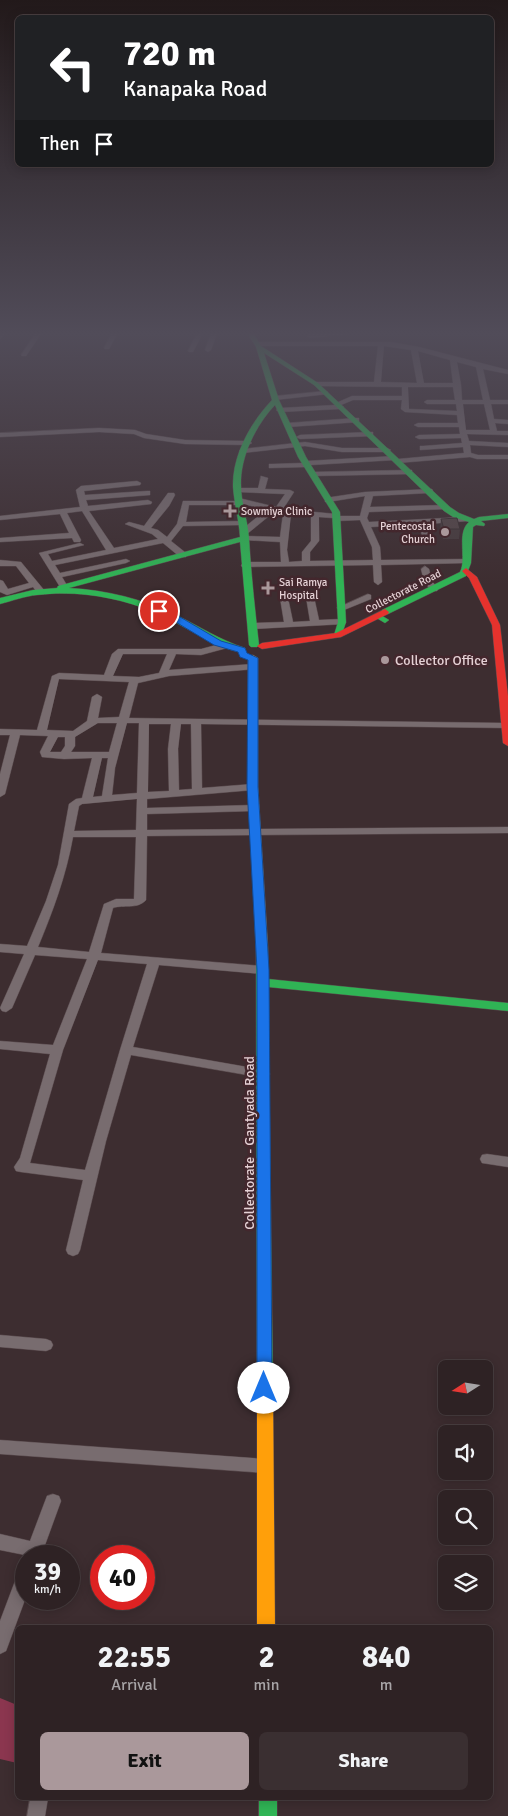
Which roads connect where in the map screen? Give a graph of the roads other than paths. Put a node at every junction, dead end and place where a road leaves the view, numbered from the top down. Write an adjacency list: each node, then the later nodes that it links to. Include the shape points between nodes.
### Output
1 (263, 416): 19 (street)
2 (284, 416): 9 (street)
3 (351, 416): 6 (street)
4 (460, 416): 15 (street)
5 (490, 416): 7 (street)
6 (356, 420): 9 (street); 13 (street)
7 (491, 422): 8 (street); 11 (street)
8 (508, 422)
9 (288, 425): 17 (street)
10 (418, 425): 15 (street)
11 (494, 433): 12 (street); 15 (street)
12 (508, 433)
13 (370, 434): 17 (street); 22 (street)
14 (0, 435): 19 (street, via 99,430)
15 (464, 436): 16 (street); 18 (street); 20 (street); 21 (street)
16 (419, 437)
17 (295, 441): 19 (street); 22 (street); 25 (street)
18 (508, 445)
19 (245, 447): 35 (street, via 237,483)
20 (423, 448)
21 (469, 455): 22 (street); 23 (street)
22 (393, 456): 25 (street); 26 (street)
23 (508, 457)
24 (272, 466): 25 (street)
25 (308, 468): 26 (street); 37 (street)
26 (409, 472): 30 (street)
27 (264, 478): 29 (street)
28 (137, 483): 34 (street, via 82,488)
29 (261, 490): 35 (street); 40 (street, via 290,492)
30 (429, 491): 32 (street); 38 (street)
31 (147, 493): 34 (street)
32 (370, 494): 37 (street); 45 (street)
33 (171, 496): 53 (street)
34 (82, 498): 39 (street)
35 (239, 498): 40 (street); 52 (street, via 186,503); 54 (street)
36 (148, 502): 39 (street)
37 (329, 502): 43 (street, via 321,506); 47 (street)
38 (445, 508): 45 (street); 50 (street)
39 (85, 510): 41 (street); 61 (street)
40 (274, 510): 42 (street); 54 (street)
41 (62, 513): 46 (street); 55 (street)
42 (287, 513): 43 (street); 57 (street)
43 (317, 515): 47 (street); 69 (street, via 314,541 306,552)
44 (508, 516): 50 (street, via 487,517)
45 (364, 517): 47 (street); 49 (street); 65 (street, via 374,541)
46 (0, 518)
47 (336, 518): 70 (street)
48 (508, 520): 50 (street)
49 (423, 522): 50 (street); 58 (street)
50 (473, 522): 73 (street, via 465,533); 73 (street, via 477,573)
51 (129, 524): 53 (street)
52 (181, 524): 54 (street); 59 (street, via 173,538)
53 (146, 529): 59 (street)
54 (244, 531): 57 (street); 62 (street); 67 (street)
55 (74, 535): 56 (street); 60 (street)
56 (0, 540)
57 (284, 540): 68 (street)
58 (427, 540)
59 (166, 541): 61 (street); 62 (street)
60 (80, 545): 63 (street); 66 (street, via 44,552)
61 (116, 552): 63 (street); 71 (street)
62 (183, 555): 71 (street)
63 (86, 557): 66 (street)
64 (0, 562): 79 (street, via 16,562)
65 (376, 563): 70 (street); 73 (street); 75 (street)
66 (49, 564): 74 (street)
67 (245, 564): 68 (street); 89 (street)
68 (285, 564): 69 (street)
69 (306, 564): 70 (street)
70 (340, 564): 84 (street)
71 (129, 565): 74 (street); 77 (street)
72 (426, 569): 78 (street, via 428,581)
73 (468, 570): 78 (street, Collectorate Road); 85 (street, Collectorate Road); 91 (street)
74 (57, 576): 77 (street)
75 (378, 582)
76 (0, 583): 79 (street, via 7,592)
77 (64, 586): 79 (street)
78 (434, 589): 85 (street, Collectorate Road)
79 (38, 591): 83 (street); 92 (street, via 101,596 146,607 172,616)
80 (310, 597): 87 (street)
81 (368, 597): 84 (street)
82 (284, 598): 88 (street)
83 (0, 601)
84 (341, 608): 86 (street)
85 (382, 618): 90 (street, Collectorate Road); 93 (street, Collectorate Road, via 345,639)
86 (342, 622): 87 (street); 90 (street)
87 (315, 623): 88 (street)
88 (289, 624): 89 (street)
89 (252, 626): 94 (street)
90 (338, 635): 93 (street, Collectorate Road)
91 (503, 643): 108 (street)
92 (224, 646): 95 (street); 96 (street, via 207,652)
93 (291, 647): 94 (street, Collectorate Road)
94 (261, 648): 95 (street, Collectorate Road); 97 (street, Collectorate Road)
95 (242, 650): 97 (street)
96 (173, 652): 98 (street); 99 (street, via 118,652)
97 (253, 663): 98 (street); 107 (street, Collectorate - Gantyada Road)
98 (163, 674): 100 (street)
99 (108, 678): 100 (street); 111 (street, via 57,677)
100 (134, 680): 102 (street)
101 (97, 697): 103 (street)
102 (122, 720): 103 (street); 104 (street); 115 (street)
103 (92, 721): 113 (street, via 80,732)
104 (144, 721): 105 (street); 122 (street)
105 (176, 721): 106 (street); 120 (street)
106 (196, 721): 107 (street); 119 (street)
107 (254, 724): 108 (street); 118 (street, Collectorate - Gantyada Road)
108 (506, 726): 114 (street)
109 (0, 732): 110 (street)
110 (16, 732): 111 (street); 121 (street)
111 (41, 733): 112 (street)
112 (55, 733): 113 (street); 116 (street, via 44,754)
113 (70, 734): 116 (street, via 70,746)
114 (508, 743)
115 (114, 755): 117 (street); 123 (street)
116 (64, 756): 117 (street)
117 (97, 756): 124 (street)
118 (253, 787): 119 (street); 125 (street, Collectorate - Gantyada Road)
119 (197, 791): 120 (street)
120 (174, 793): 122 (street)
121 (0, 794)
122 (140, 796): 123 (street); 126 (street)
123 (107, 798): 124 (street)
124 (88, 800): 130 (street, via 73,806)
125 (253, 808): 126 (street); 129 (street, Collectorate - Gantyada Road)
126 (141, 811): 128 (street)
127 (508, 830): 129 (street)
128 (142, 832): 129 (street); 130 (street); 133 (street, via 140,900 109,905)
129 (255, 833): 135 (street, Collectorate - Gantyada Road)
130 (68, 834): 132 (street, via 52,901)
131 (0, 948): 132 (street)
132 (31, 951): 133 (street); 137 (street)
133 (94, 956): 134 (street); 139 (street)
134 (154, 962): 135 (street); 140 (street)
135 (263, 976): 136 (street); 141 (street, Collectorate - Gantyada Road)
136 (508, 1007)
137 (6, 1008)
138 (0, 1045): 139 (street)
139 (57, 1050): 144 (street, via 21,1167)
140 (126, 1050): 141 (street); 144 (street)
141 (264, 1074): 149 (street, Collectorate - Gantyada Road)
142 (486, 1159): 143 (street)
143 (508, 1162)
144 (90, 1176): 145 (street)
145 (72, 1250)
146 (0, 1341): 147 (street)
147 (46, 1345)
148 (0, 1447): 149 (street)
149 (265, 1466): 155 (street, Collectorate - Gantyada Road)
150 (54, 1501): 152 (street)
151 (0, 1542): 153 (street)
152 (37, 1545)
153 (15, 1547)
154 (15, 1604): 156 (street)
155 (266, 1625)
156 (0, 1645)
157 (39, 1800): 159 (street)
158 (268, 1800): 160 (street)
159 (36, 1816)
160 (268, 1816)

